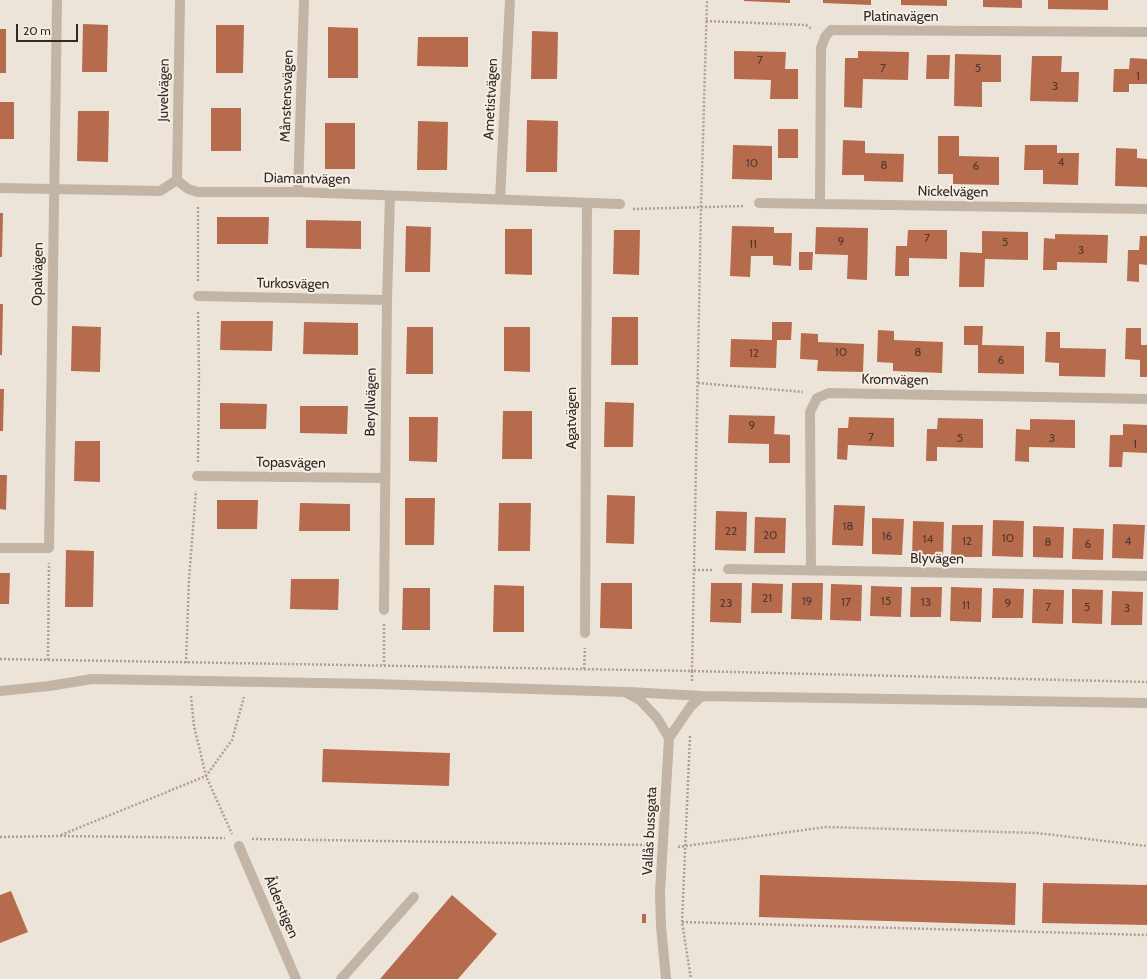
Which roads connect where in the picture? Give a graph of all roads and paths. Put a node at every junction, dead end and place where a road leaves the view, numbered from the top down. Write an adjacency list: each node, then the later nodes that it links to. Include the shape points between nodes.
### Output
1 (57, 0): 11 (street, Opalvägen)
2 (180, 0): 9 (street, Juvelvägen)
3 (304, 0): 13 (street, Månstensvägen)
4 (510, 0): 15 (street, Ametistvägen)
5 (707, 0): 6 (path)
6 (706, 21): 8 (path, via 806,25); 20 (path)
7 (1147, 32): 8 (street, Platinavägen, via 831,30)
8 (825, 37): 19 (street, via 821,48)
9 (177, 180): 11 (street, via 160,191); 12 (street, Diamantvägen, via 188,189)
10 (0, 188): 11 (street)
11 (53, 188): 30 (street, Opalvägen)
12 (198, 192): 13 (street, Diamantvägen); 22 (path)
13 (298, 192): 14 (street, Diamantvägen)
14 (390, 196): 15 (street, Diamantvägen); 23 (street, Beryllvägen)
15 (500, 199): 16 (street, Diamantvägen)
16 (587, 203): 18 (street, Diamantvägen); 36 (street, Agatvägen)
17 (759, 203): 19 (street, Nickelvägen); 20 (path)
18 (620, 204): 20 (path, via 629,209)
19 (820, 204): 21 (street, Nickelvägen)
20 (701, 207): 24 (path)
21 (1147, 209)
22 (198, 296): 23 (street, Turkosvägen); 27 (path)
23 (387, 300): 28 (street, Beryllvägen)
24 (698, 383): 25 (path, via 799,391); 32 (path)
25 (817, 398): 26 (street, Kromvägen, via 829,393); 33 (street, via 810,412)
26 (1147, 399)
27 (197, 476): 28 (street, Topasvägen); 39 (path)
28 (384, 478): 35 (street, Beryllvägen)
29 (0, 548): 30 (street)
30 (49, 548): 38 (path)
31 (728, 569): 32 (path); 33 (street, Blyvägen)
32 (694, 570): 42 (path)
33 (811, 571): 34 (street, Blyvägen)
34 (1147, 576)
35 (384, 610): 40 (path)
36 (585, 633): 41 (path)
37 (0, 659): 38 (path)
38 (48, 660): 39 (path)
39 (186, 662): 40 (path); 44 (path)
40 (384, 665): 41 (path)
41 (584, 669): 42 (path)
42 (692, 671): 45 (path); 48 (path)
43 (248, 681): 44 (street); 47 (street); 53 (path, via 232,740)
44 (190, 682): 46 (street, via 92,679); 53 (path, via 194,726)
45 (1147, 682)
46 (0, 691)
47 (625, 692): 48 (street); 52 (street, via 640,700 657,718)
48 (691, 696): 49 (street)
49 (702, 696): 50 (street); 51 (street)
50 (1147, 703)
51 (691, 706): 52 (street); 59 (path)
52 (669, 738): 57 (street, Vallås bussgata)
53 (206, 776): 54 (path); 56 (path)
54 (59, 836): 55 (path); 56 (path)
55 (0, 837)
56 (236, 842): 57 (path); 63 (street, Ålderstigen)
57 (662, 846): 59 (path); 65 (street, Vallås bussgata, via 661,926)
58 (1147, 846): 59 (path, via 1038,833 826,827)
59 (686, 847): 61 (path)
60 (414, 897): 64 (street)
61 (682, 922): 62 (path); 66 (path)
62 (1147, 935)
63 (296, 979)
64 (341, 979)
65 (666, 979)
66 (691, 979)

